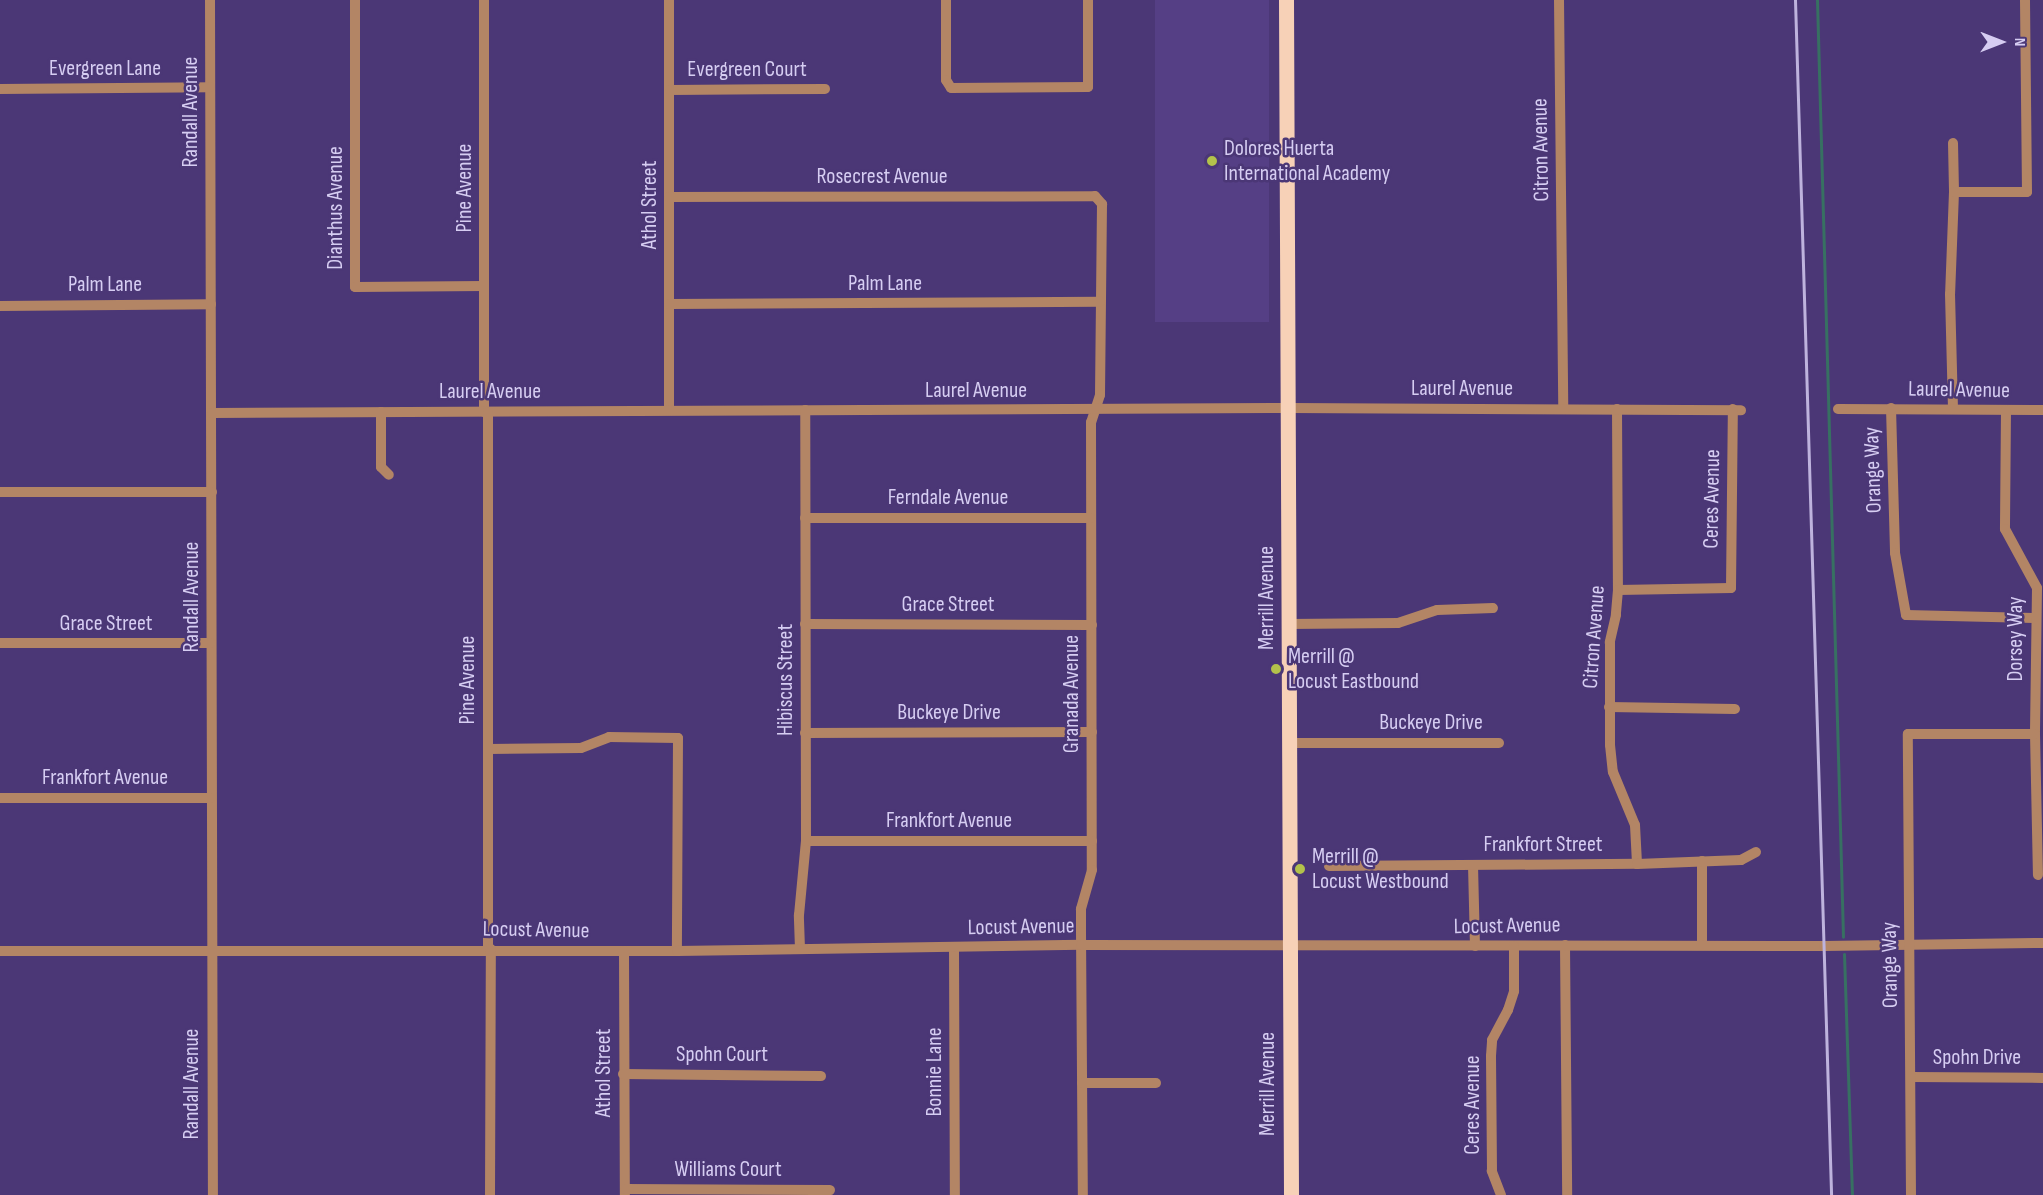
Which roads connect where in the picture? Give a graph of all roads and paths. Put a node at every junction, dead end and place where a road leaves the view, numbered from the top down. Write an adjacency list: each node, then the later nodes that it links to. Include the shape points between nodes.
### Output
1 (210, 0): 10 (street, Randall Avenue)
2 (354, 0): 18 (street, Dianthus Avenue, via 356,287)
3 (484, 0): 18 (street, Pine Avenue)
4 (669, 0): 13 (street, Athol Street)
5 (946, 0): 6 (street, via 946,80 951,88 1088,87)
6 (1088, 0)
7 (1286, 0): 23 (main road, Merrill Avenue)
8 (1559, 0): 24 (street, Citron Avenue)
9 (2025, 0): 15 (street, via 2027,192)
10 (210, 87): 11 (street, Evergreen Lane); 20 (street, Randall Avenue)
11 (0, 89)
12 (825, 89): 13 (street, Evergreen Court)
13 (670, 90): 16 (street, Athol Street)
14 (1953, 144): 15 (street)
15 (1954, 192): 28 (street, via 1950,294)
16 (669, 196): 17 (street, Rosecrest Avenue); 21 (street, Athol Street)
17 (1095, 196): 19 (street, Granada Avenue, via 1101,204)
18 (484, 286): 36 (street, Pine Avenue)
19 (1100, 302): 21 (street, Palm Lane); 34 (street, Granada Avenue, via 1100,396)
20 (211, 304): 22 (street, Palm Lane); 37 (street, Randall Avenue)
21 (669, 304): 29 (street, Athol Street)
22 (0, 306)
23 (1289, 408): 24 (street, Laurel Avenue); 34 (street, Laurel Avenue); 47 (main road, Merrill Avenue)
24 (1563, 408): 26 (street, Laurel Avenue)
25 (1891, 408): 27 (street, Laurel Avenue); 28 (street, Laurel Avenue); 45 (street, Orange Way, via 1895,553 1906,615)
26 (1617, 409): 31 (street, Laurel Avenue); 43 (street, Citron Avenue)
27 (1838, 409)
28 (1953, 409): 32 (street, Laurel Avenue)
29 (669, 410): 30 (street, Laurel Avenue); 36 (street, Laurel Avenue)
30 (805, 410): 34 (street, Laurel Avenue); 41 (street, Hibiscus Street)
31 (1737, 410): 43 (street, Ceres Avenue, via 1731,588)
32 (2006, 410): 33 (street, Laurel Avenue); 45 (street, Dorsey Way, via 2005,529 2037,588)
33 (2043, 410)
34 (1094, 411): 42 (street, Granada Avenue)
35 (381, 412): 36 (street, Laurel Avenue); 37 (street, Laurel Avenue); 38 (street, via 381,467)
36 (486, 412): 58 (street, Pine Avenue)
37 (212, 414): 40 (street, Randall Avenue)
38 (389, 475)
39 (0, 492): 40 (street)
40 (212, 492): 50 (street, Randall Avenue)
41 (806, 518): 42 (street, Ferndale Avenue); 46 (street, Hibiscus Street)
42 (1091, 518): 48 (street, Granada Avenue)
43 (1618, 590): 51 (street, Citron Avenue, via 1610,642)
44 (1493, 608): 47 (street, via 1437,610 1398,622)
45 (2036, 618): 55 (street, Dorsey Way)
46 (805, 624): 48 (street, Grace Street); 54 (street, Hibiscus Street)
47 (1289, 624): 56 (main road, Merrill Avenue)
48 (1092, 625): 53 (street, Granada Avenue)
49 (0, 643): 50 (street, Grace Street)
50 (211, 643): 60 (street, Randall Avenue)
51 (1609, 707): 52 (street); 65 (street, Citron Avenue, via 1613,772 1635,825)
52 (1735, 709)
53 (1092, 732): 54 (street, Buckeye Drive); 62 (street, Granada Avenue)
54 (806, 733): 61 (street, Hibiscus Street)
55 (2035, 734): 68 (street, Dorsey Way); 69 (street, Orange Way, via 1908,734)
56 (1290, 743): 57 (street, Buckeye Drive); 74 (main road, Merrill Avenue)
57 (1499, 743)
58 (488, 749): 79 (street, Pine Avenue); 83 (street, via 581,748 609,737 678,738)
59 (0, 798): 60 (street, Frankfort Avenue)
60 (211, 798): 78 (street, Randall Avenue)
61 (806, 841): 62 (street, Frankfort Avenue); 80 (street, Hibiscus Street)
62 (1092, 841): 71 (street, Granada Avenue, via 1092,870 1081,909)
63 (1756, 852): 64 (street, Frankfort Street, via 1740,860)
64 (1702, 861): 65 (street, Frankfort Street); 73 (street)
65 (1637, 864): 66 (street, Frankfort Street)
66 (1473, 865): 67 (street, Frankfort Street); 75 (street)
67 (1329, 866)
68 (2038, 875)
69 (1909, 943): 70 (street, Locust Avenue); 73 (street, Locust Avenue); 86 (street, Orange Way)
70 (2043, 943)
71 (1081, 945): 74 (street, Locust Avenue); 77 (street, Locust Avenue); 88 (street, Granada Avenue)
72 (1565, 945): 73 (street, Locust Avenue); 76 (street, Locust Avenue); 98 (street)
73 (1702, 945)
74 (1291, 946): 75 (street, Locust Avenue); 96 (main road, Merrill Avenue)
75 (1475, 946): 76 (street, Locust Avenue)
76 (1514, 946): 97 (street, Ceres Avenue, via 1514,991 1492,1040 1491,1056 1492,1171)
77 (954, 948): 80 (street, Locust Avenue); 94 (street, Bonnie Lane)
78 (212, 949): 79 (street, Locust Avenue); 81 (street, Locust Avenue); 92 (street, Randall Avenue)
79 (489, 949): 82 (street, Locust Avenue); 93 (street, Pine Avenue)
80 (800, 949): 83 (street, Locust Avenue)
81 (0, 951)
82 (624, 951): 83 (street, Locust Avenue); 84 (street, Athol Street)
83 (677, 951)
84 (623, 1074): 85 (street, Spohn Court); 91 (street, Athol Street)
85 (821, 1076)
86 (1911, 1077): 87 (street, Spohn Drive); 99 (street, Orange Way)
87 (2043, 1077)
88 (1082, 1083): 89 (street); 95 (street, Granada Avenue)
89 (1156, 1083)
90 (830, 1190): 91 (street, Williams Court)
91 (625, 1192)
92 (213, 1195)
93 (490, 1195)
94 (955, 1195)
95 (1083, 1195)
96 (1291, 1195)
97 (1501, 1195)
98 (1567, 1195)
99 (1911, 1195)

